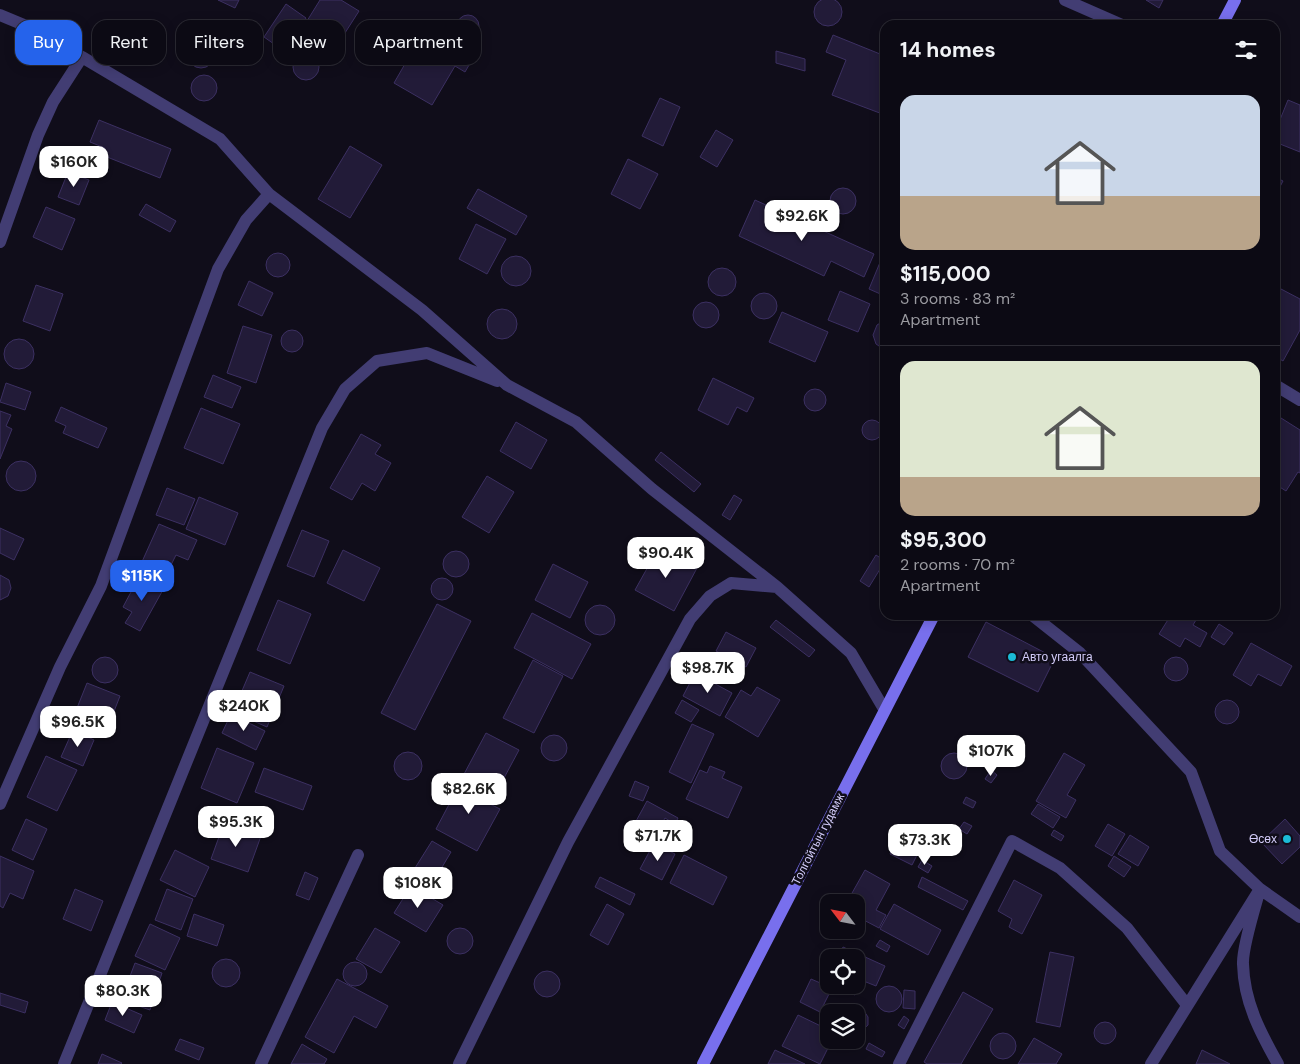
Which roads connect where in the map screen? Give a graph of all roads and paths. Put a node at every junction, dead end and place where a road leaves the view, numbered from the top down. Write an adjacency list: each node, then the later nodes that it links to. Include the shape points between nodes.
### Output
1 (1065, 0): 4 (street)
2 (1235, 0): 5 (main road)
3 (0, 15): 6 (street)
4 (1111, 20)
5 (1225, 20)
6 (15, 21)
7 (82, 56): 9 (street, via 220,139)
8 (76, 65): 10 (street, via 38,134)
9 (269, 194): 11 (street, via 422,310); 18 (street, via 246,220 218,269 100,586 60,667)
10 (0, 242)
11 (507, 385): 14 (street, via 576,422 652,488); 23 (street, via 427,353 377,361 345,390 322,428)
12 (1280, 389): 13 (street)
13 (1300, 400)
14 (777, 587): 17 (street, via 851,653); 25 (street, via 731,583 710,596 690,619 568,842)
15 (931, 620): 17 (main road, Толгойтын гудамж)
16 (1038, 620): 20 (street, via 1080,653 1191,772 1220,851)
17 (884, 709): 26 (main road, Толгойтын гудамж)
18 (0, 804)
19 (358, 855): 24 (street)
20 (1260, 889): 21 (street); 22 (street); 29 (street, via 1242,962 1248,1004)
21 (1300, 917)
22 (1187, 1005): 27 (street, via 1127,928 1060,868 1012,841); 28 (street)
23 (64, 1064)
24 (261, 1064)
25 (459, 1064)
26 (704, 1064)
27 (898, 1064)
28 (1151, 1064)
29 (1278, 1064)

